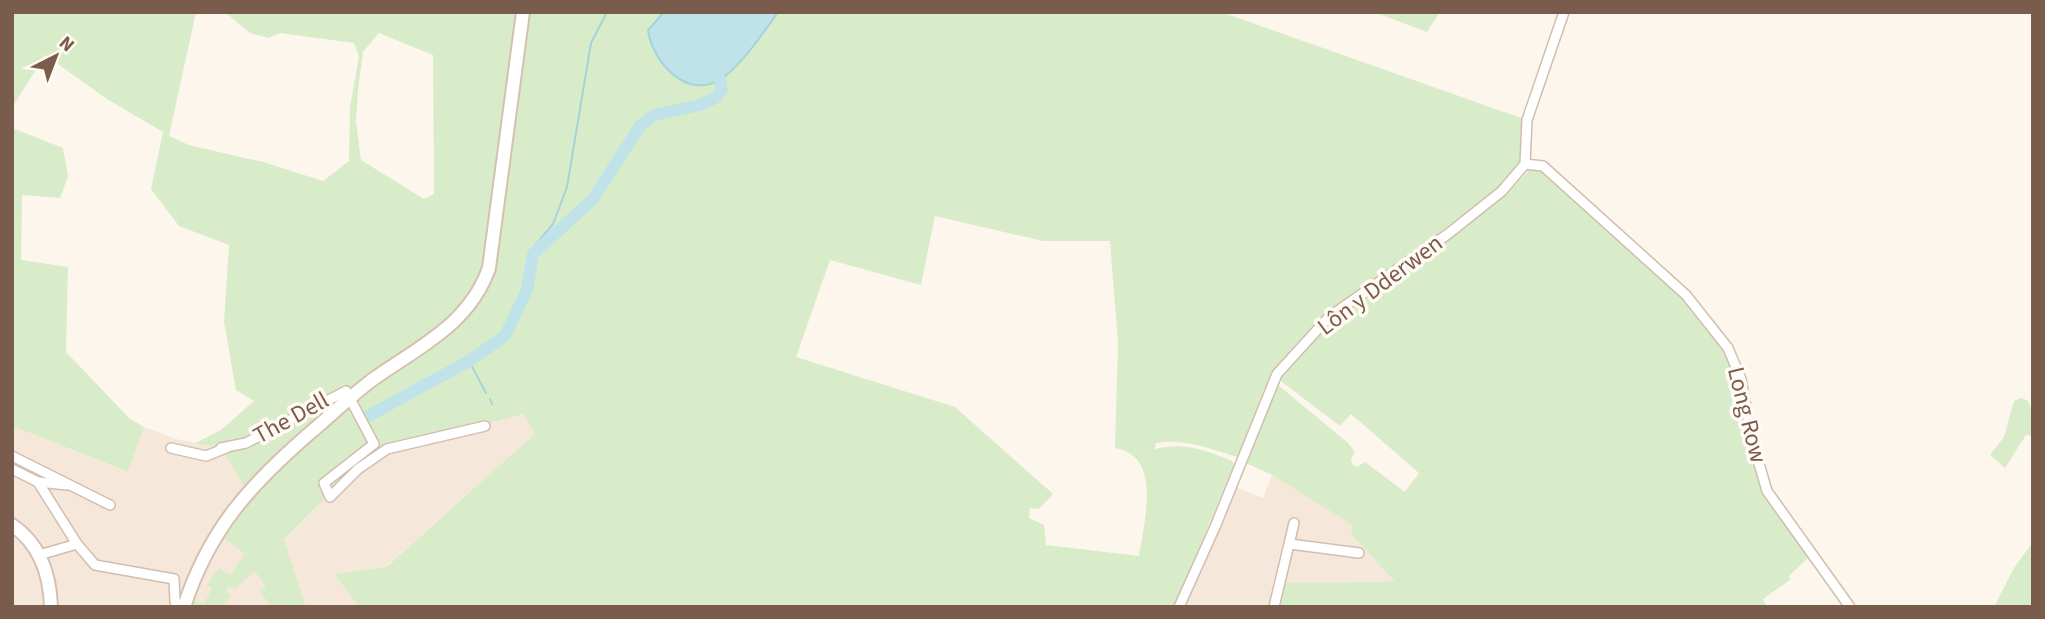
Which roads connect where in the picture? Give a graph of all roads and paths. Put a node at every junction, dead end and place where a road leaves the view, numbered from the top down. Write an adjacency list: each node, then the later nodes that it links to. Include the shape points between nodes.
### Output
1 (523, 12): 4 (main road, via 489,268 482,286 442,334)
2 (1564, 12): 3 (street, via 1527,120)
3 (1525, 164): 20 (street, Lôn y Dderwen, via 1502,191 1448,234 1329,317 1277,374); 22 (street, Long Row, via 1544,166 1686,295 1728,348 1741,379 1767,491)
4 (350, 398): 5 (street, via 374,444 324,483 330,497 358,468 387,449); 6 (street, The Dell, via 341,391 246,443 206,456); 19 (main road, via 240,500 204,556)
5 (485, 426)
6 (171, 448)
7 (12, 456): 10 (street)
8 (12, 469): 9 (street)
9 (38, 482): 10 (street); 14 (street)
10 (69, 486): 11 (street)
11 (110, 505)
12 (1294, 523): 15 (street)
13 (12, 525): 17 (main road, via 25,534)
14 (77, 544): 17 (street); 19 (street, via 95,565 174,579 175,602)
15 (1290, 544): 16 (street); 21 (street)
16 (1359, 554)
17 (39, 555): 18 (main road, via 50,584)
18 (51, 607)
19 (184, 607)
20 (1179, 607)
21 (1274, 607)
22 (1850, 607)

